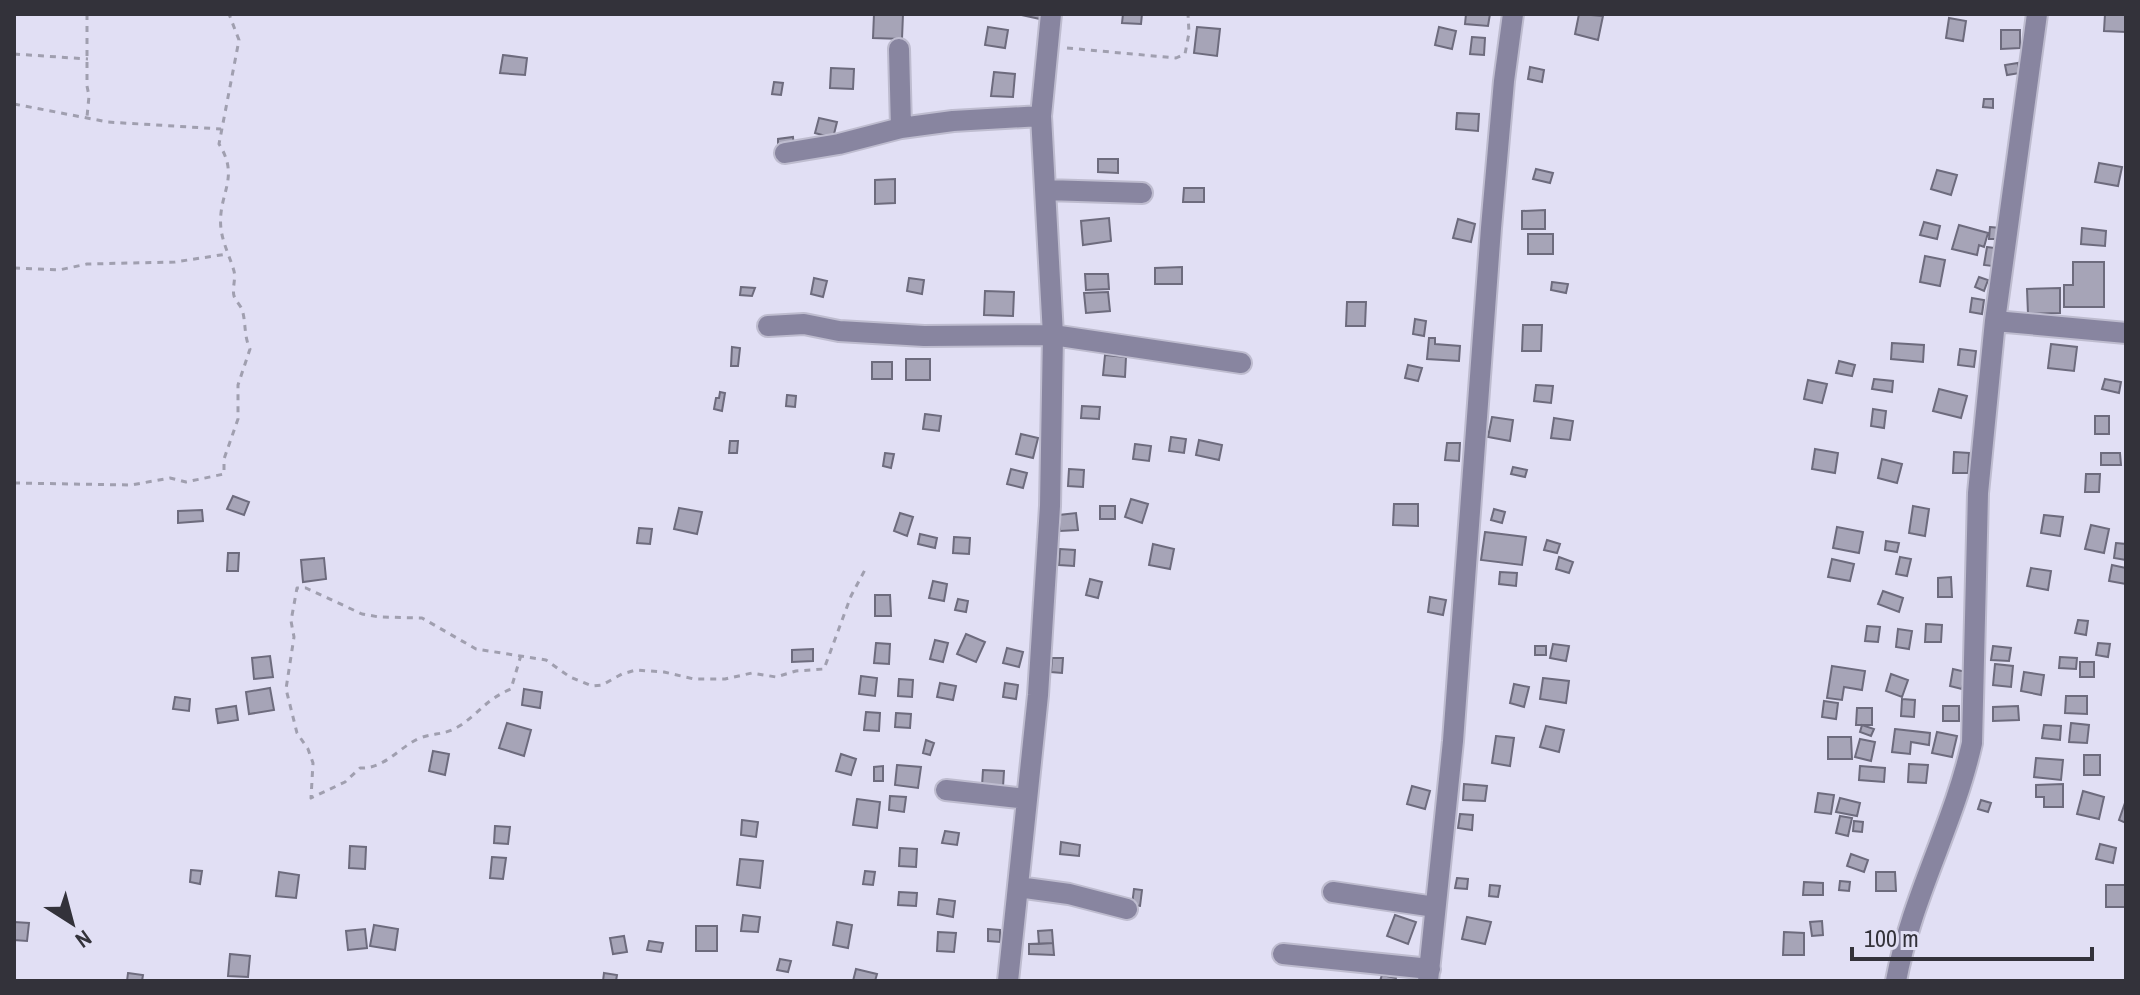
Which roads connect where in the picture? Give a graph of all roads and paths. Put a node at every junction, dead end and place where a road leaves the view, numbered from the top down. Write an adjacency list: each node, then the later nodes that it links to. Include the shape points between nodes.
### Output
1 (87, 14): 10 (path)
2 (229, 14): 15 (path, via 239,40)
3 (1051, 14): 7 (street)
4 (1188, 14): 7 (path, via 1185,54 1176,58)
5 (1513, 14): 33 (street)
6 (2037, 14): 21 (street)
7 (1048, 48): 12 (street)
8 (899, 49): 14 (street)
9 (14, 54): 10 (path)
10 (88, 59): 13 (path)
11 (14, 104): 13 (path)
12 (1041, 116): 14 (street); 17 (street)
13 (87, 118): 15 (path)
14 (901, 128): 16 (street)
15 (221, 129): 19 (path, via 219,144 230,178 221,214)
16 (785, 153)
17 (1046, 190): 18 (street); 24 (street)
18 (1142, 193)
19 (227, 254): 20 (path, via 59,270); 26 (path, via 250,349 238,385 238,419 224,474 131,485)
20 (14, 268)
21 (1995, 321): 23 (street); 38 (street, via 1978,493 1972,743 1902,948)
22 (768, 326): 24 (street, via 804,324 924,336)
23 (2126, 333)
24 (1053, 335): 25 (street); 30 (street, via 1046,576)
25 (1241, 363)
26 (14, 483)
27 (867, 566): 28 (path, via 824,669 725,679 646,670 592,686 546,660)
28 (521, 655): 28 (path, via 476,649 422,618 362,614 297,588 286,689 297,733 313,763 311,798 421,738 463,724 491,697 511,689)
29 (946, 790): 30 (street)
30 (1027, 799): 31 (street)
31 (1018, 887): 34 (street); 37 (street)
32 (1333, 892): 33 (street)
33 (1435, 907): 36 (street)
34 (1127, 909)
35 (1283, 954): 36 (street)
36 (1429, 975)
37 (1008, 981)
38 (1896, 981)

